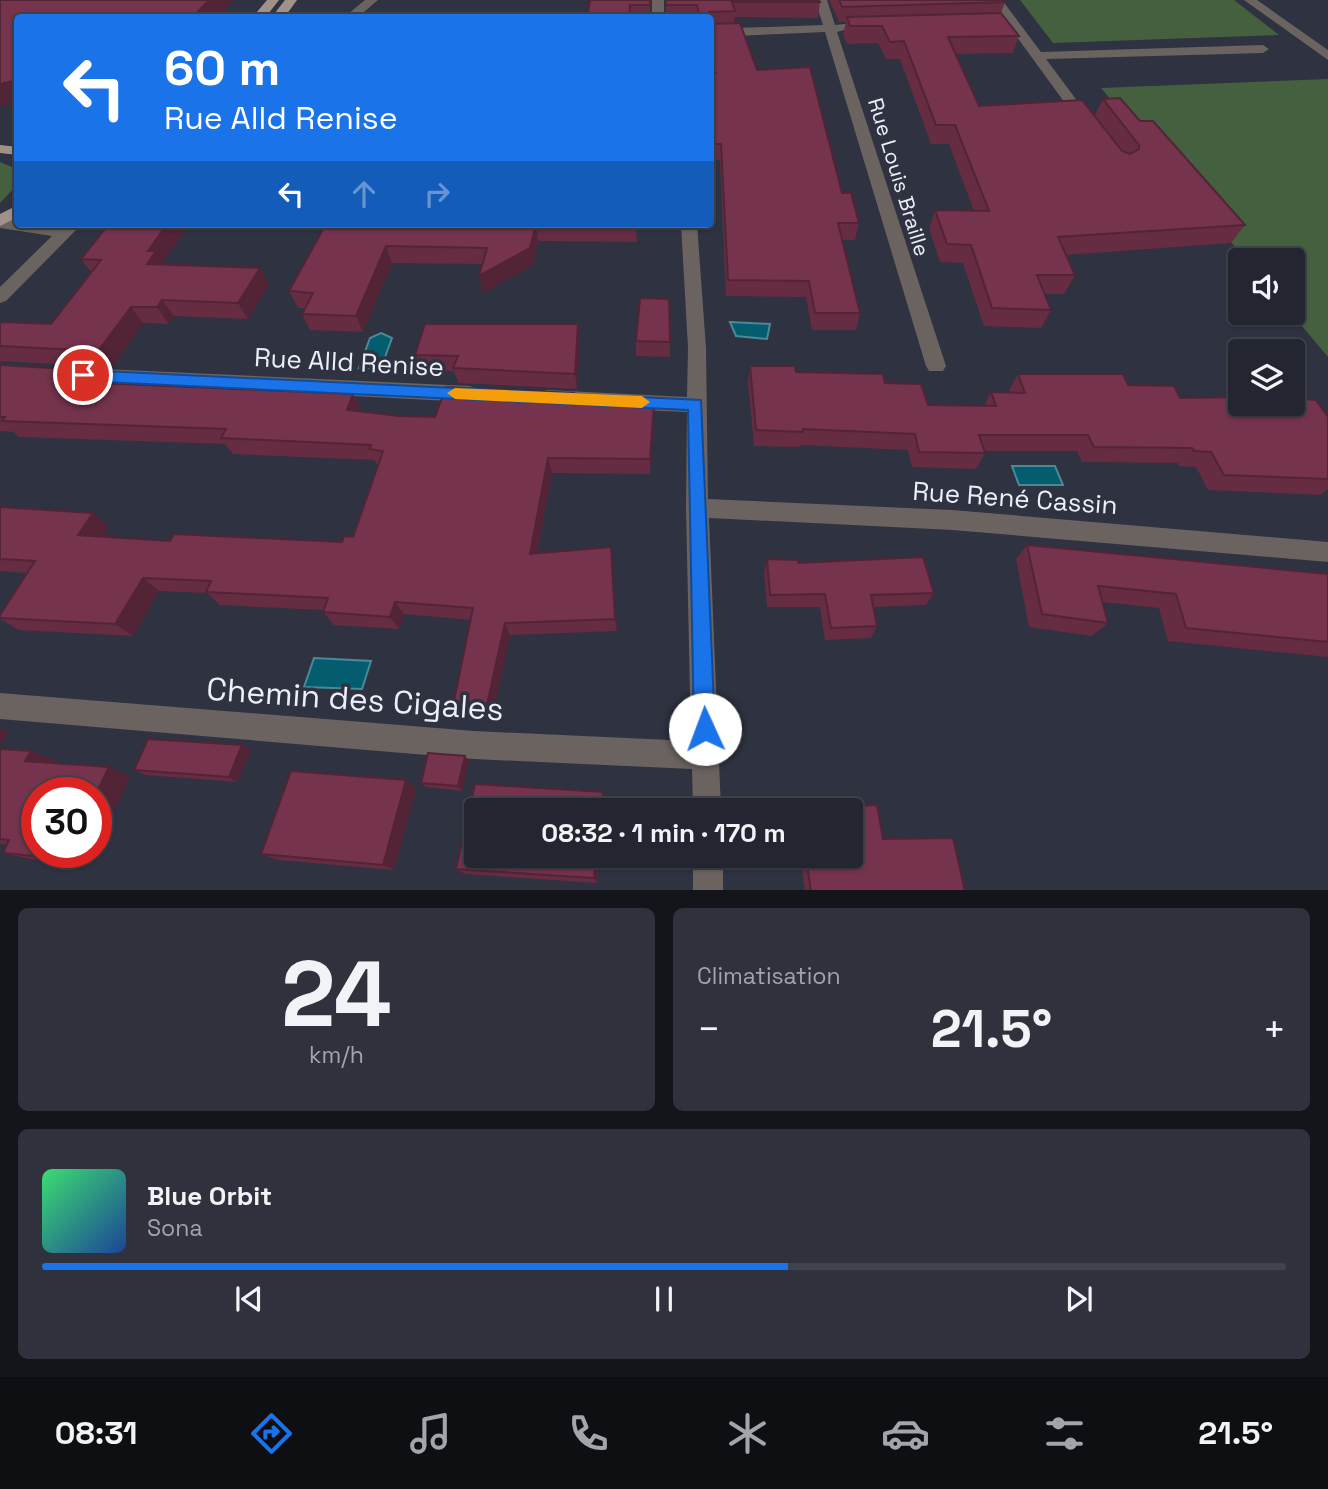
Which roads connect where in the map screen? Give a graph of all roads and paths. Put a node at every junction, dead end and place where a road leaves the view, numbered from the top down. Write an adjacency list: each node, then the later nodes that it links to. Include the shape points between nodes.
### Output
1 (273, 0): 7 (main road)
2 (291, 0): 8 (main road)
3 (372, 0): 9 (street)
4 (821, 0): 11 (street, Rue Louis Braille)
5 (996, 0): 14 (street, via 1005,24)
6 (1250, 0): 15 (street)
7 (261, 14)
8 (280, 14)
9 (354, 14)
10 (860, 28): 11 (street)
11 (832, 29): 12 (street); 20 (street, Rue Louis Braille)
12 (714, 33)
13 (1263, 49): 14 (street)
14 (1036, 56): 16 (street)
15 (1328, 56)
16 (1094, 132)
17 (69, 228): 19 (street)
18 (689, 228): 24 (street)
19 (0, 298)
20 (936, 366)
21 (41, 373): 22 (street, Rue Alld Renise)
22 (495, 395)
23 (523, 397): 24 (street)
24 (696, 404): 25 (street)
25 (697, 508): 26 (street, Rue René Cassin, via 952,520); 28 (street)
26 (1328, 552)
27 (0, 706): 28 (street, Chemin des Cigales, via 474,744)
28 (706, 756): 29 (street)
29 (707, 798)
30 (708, 868): 31 (street)
31 (708, 890)

